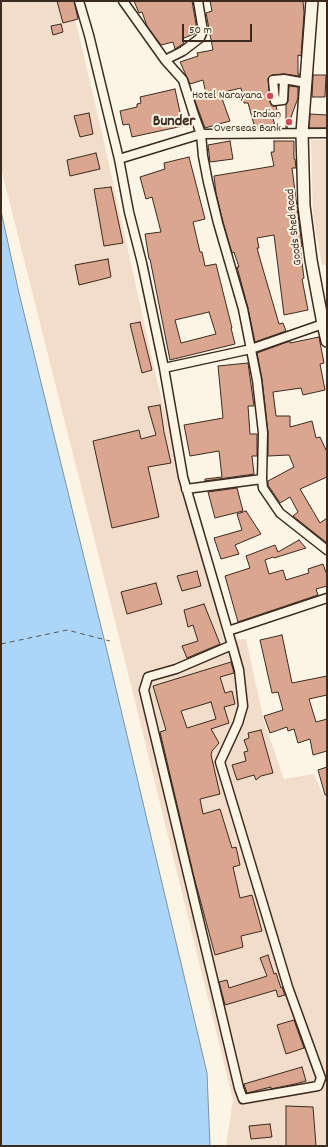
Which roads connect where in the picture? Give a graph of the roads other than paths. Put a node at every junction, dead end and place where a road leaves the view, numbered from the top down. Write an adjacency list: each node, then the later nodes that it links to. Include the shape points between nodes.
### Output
1 (79, 1): 11 (street)
2 (123, 1): 5 (street)
3 (198, 1): 5 (street, via 203,31 200,38 183,51)
4 (312, 1): 7 (street, Goods Shed Road)
5 (164, 60): 9 (street, via 183,80)
6 (284, 79): 7 (street)
7 (306, 83): 8 (street, Goods Shed Road)
8 (302, 133): 9 (street); 10 (street); 12 (street, Goods Shed Road, via 304,206 311,260)
9 (201, 134): 11 (street); 14 (street, via 208,182 243,309)
10 (327, 134)
11 (119, 159): 15 (street)
12 (325, 324): 13 (street, Goods Shed Road); 14 (street)
13 (327, 341)
14 (251, 349): 15 (street); 16 (street, via 264,433)
15 (164, 368): 17 (street)
16 (262, 479): 17 (street); 18 (street, via 264,488 280,513)
17 (186, 489): 20 (street)
18 (327, 550)
19 (327, 598): 20 (street)
20 (228, 631): 21 (street)
21 (232, 645): 21 (street, via 176,669 148,677 144,690 243,1099 318,1086 321,1078 288,987 220,762 243,706 239,670)

